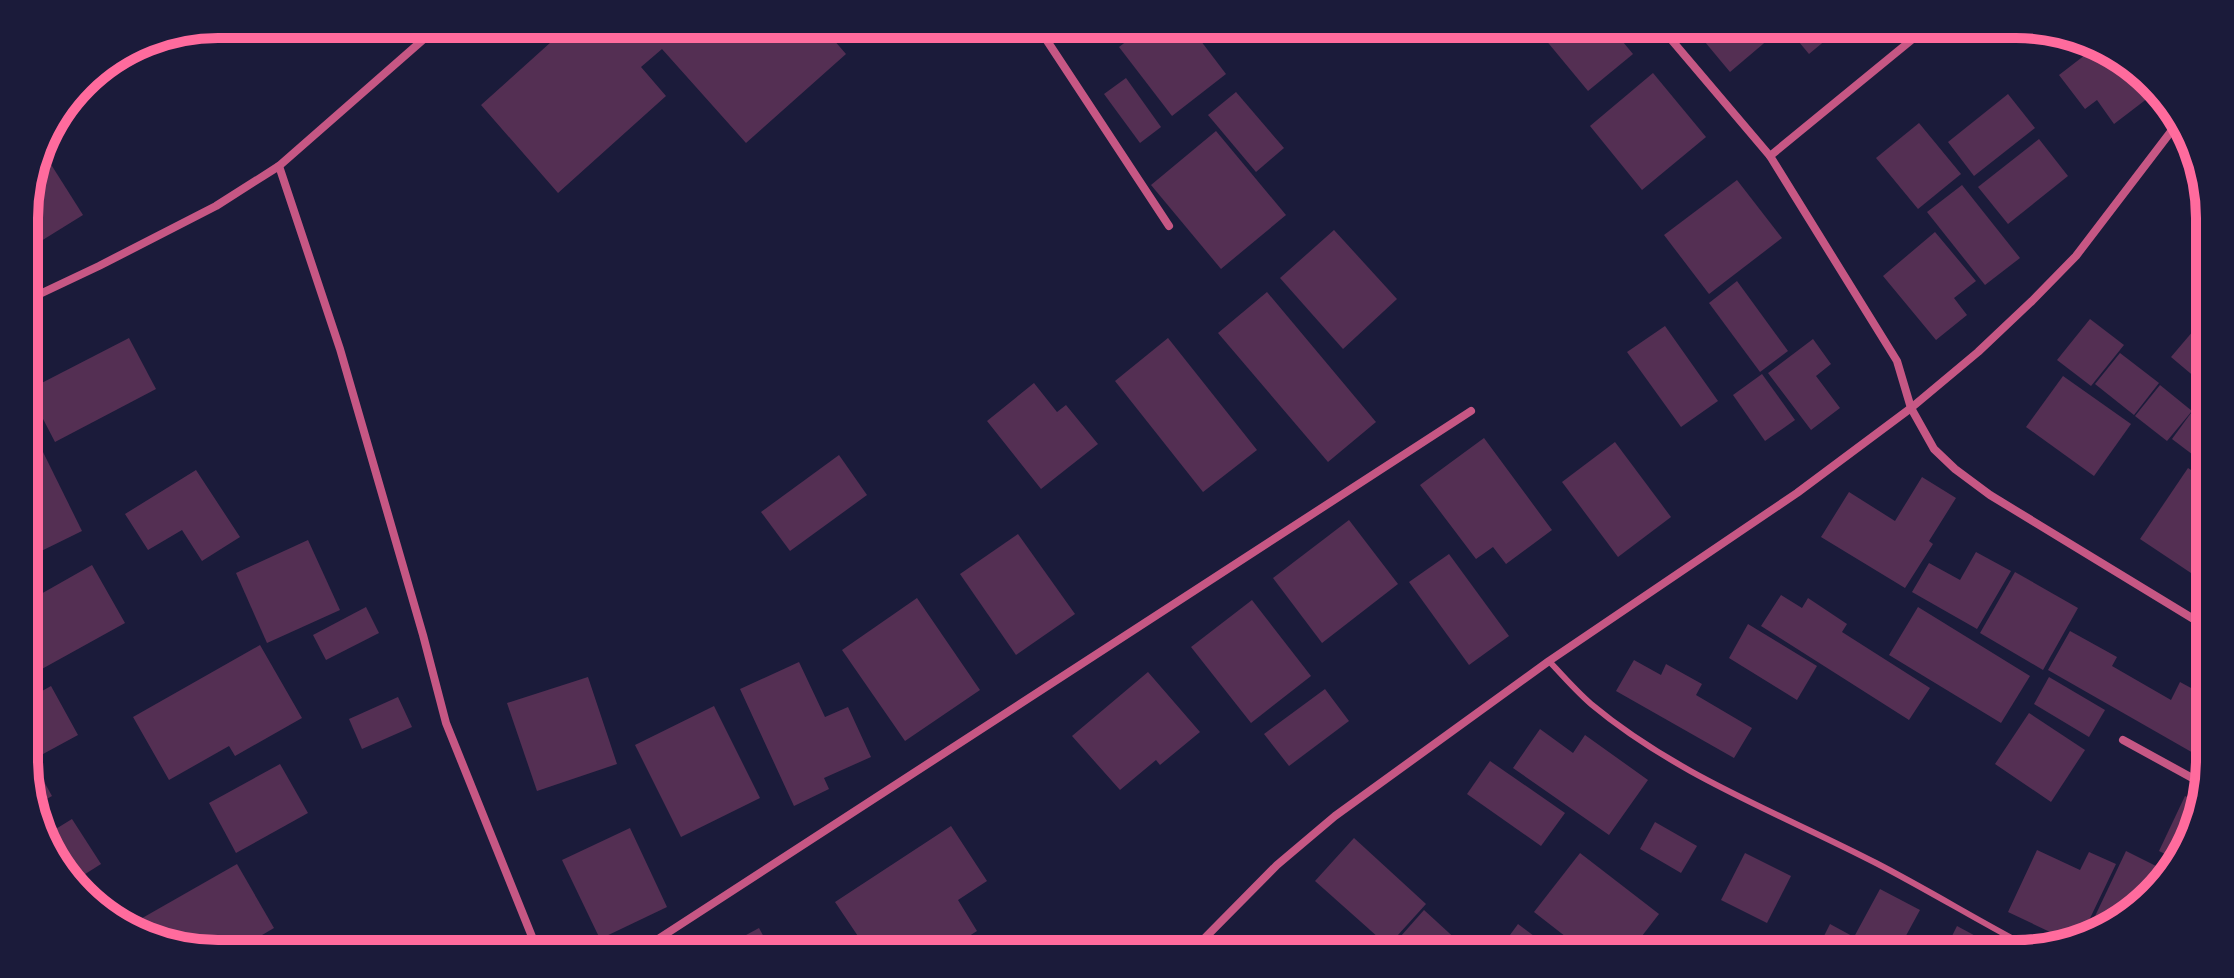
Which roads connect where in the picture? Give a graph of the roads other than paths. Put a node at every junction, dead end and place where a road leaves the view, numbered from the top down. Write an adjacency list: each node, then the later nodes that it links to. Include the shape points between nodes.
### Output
1 (425, 38): 7 (street)
2 (1045, 38): 8 (street)
3 (1670, 38): 6 (street)
4 (1914, 38): 6 (street)
5 (2173, 129): 10 (street, via 2076,256 1978,352)
6 (1770, 156): 10 (street, via 1897,361)
7 (279, 166): 9 (street, via 216,206); 16 (street, via 340,349 446,723)
8 (1169, 226)
9 (38, 295)
10 (1911, 408): 12 (street, via 1934,449 1955,469); 13 (street, via 1797,493)
11 (1471, 411): 17 (street)
12 (2196, 620)
13 (1549, 661): 18 (street, via 1335,816); 19 (lane, via 1589,703 1688,771 1876,863)
14 (2123, 740): 15 (street)
15 (2195, 779)
16 (533, 940)
17 (657, 940)
18 (1203, 940)
19 (2016, 940)

